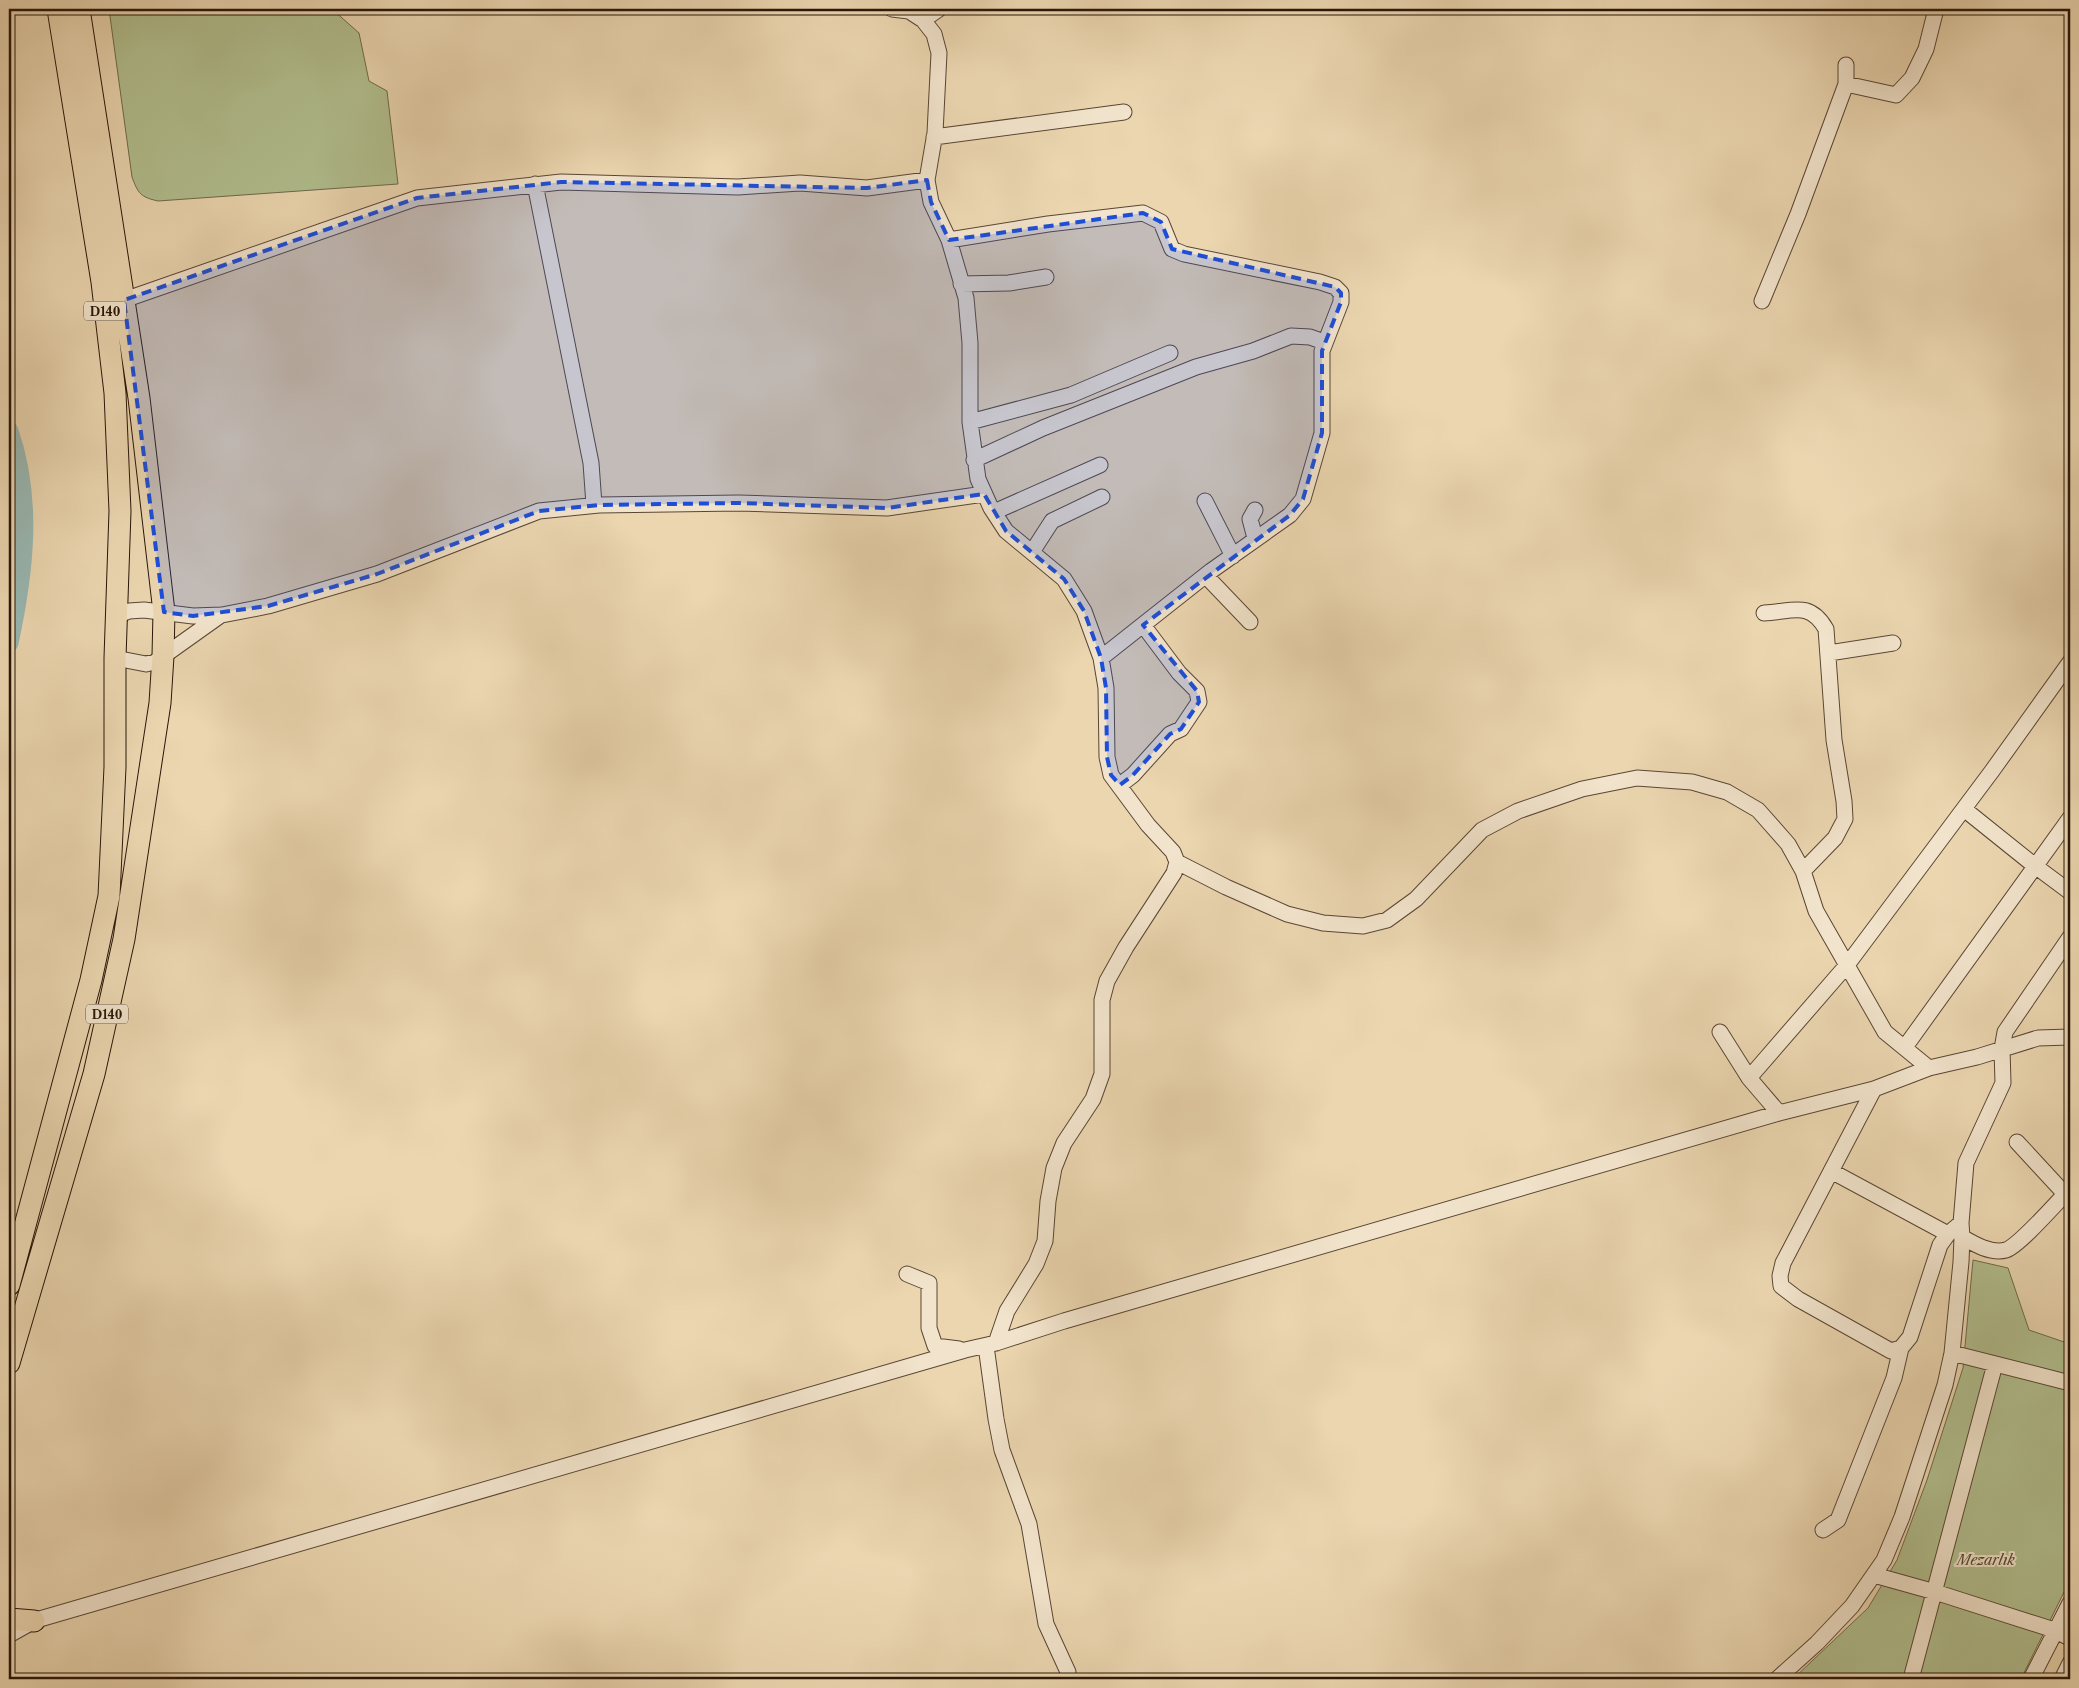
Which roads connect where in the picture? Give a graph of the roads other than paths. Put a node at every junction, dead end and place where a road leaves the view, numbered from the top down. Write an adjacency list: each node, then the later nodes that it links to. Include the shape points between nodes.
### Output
1 (58, 9): 36 (highway, D140, via 102,282 115,393 120,511)
2 (79, 9): 16 (highway, D140)
3 (892, 9): 6 (street, via 909,11)
4 (940, 9): 6 (street)
5 (1936, 9): 8 (street, via 1926,49 1912,78 1896,95)
6 (923, 20): 10 (street, via 934,34 939,53)
7 (1846, 65): 8 (street)
8 (1846, 84): 17 (street)
9 (1124, 112): 10 (street)
10 (934, 137): 11 (street)
11 (927, 180): 12 (street, via 868,188 800,183 738,187); 13 (street, via 931,202)
12 (535, 184): 16 (street, via 417,198); 26 (street, via 591,462)
13 (949, 240): 15 (street); 18 (street, via 1143,213 1161,222 1172,249 1184,254 1336,287 1341,293 1341,302)
14 (1046, 276): 15 (street, via 1010,283)
15 (961, 284): 20 (street, via 966,298 970,343)
16 (124, 300): 33 (highway, D140)
17 (1762, 301)
18 (1324, 342): 21 (street, via 1291,336 1253,352 1196,367 1043,428); 29 (street, via 1322,433 1303,499 1290,515)
19 (1170, 353): 20 (street, via 1071,395)
20 (970, 422): 21 (street)
21 (974, 460): 23 (street)
22 (1100, 465): 28 (street)
23 (984, 494): 26 (street, via 887,508 739,503); 28 (street)
24 (1102, 496): 30 (street, via 1052,520)
25 (1205, 501): 31 (street)
26 (594, 505): 35 (street, via 539,511 377,574 268,606)
27 (1255, 510): 29 (street, via 1250,519)
28 (994, 512): 30 (street, via 1006,531)
29 (1256, 538): 31 (street)
30 (1032, 552): 43 (street, via 1064,579 1084,611)
31 (1233, 556): 32 (street)
32 (1206, 576): 37 (street); 38 (street)
33 (164, 612): 35 (street); 36 (street, via 129,611); 41 (highway, D140)
34 (1764, 614): 40 (street, via 1798,608 1812,613 1826,629)
35 (222, 615): 41 (street)
36 (116, 616): 42 (highway, D140)
37 (1250, 622)
38 (1143, 625): 43 (street); 45 (street, via 1179,673 1197,691 1199,702 1181,729 1170,734)
39 (1893, 643): 40 (street)
40 (1829, 653): 50 (street, via 1834,740 1845,818 1835,838)
41 (163, 656): 42 (street, via 146,664); 72 (highway, D140, via 160,703 124,939 94,1074)
42 (115, 658): 67 (highway, D140, via 116,767 109,896 91,980)
43 (1101, 658): 45 (street, via 1106,688 1107,757 1111,775)
44 (2070, 662): 46 (street)
45 (1120, 785): 48 (street, via 1148,825 1174,852)
46 (1964, 809): 49 (street); 53 (street)
47 (2070, 818): 49 (street)
48 (1177, 862): 50 (street, via 1287,914 1323,923 1363,926 1387,920 1416,899 1482,830 1518,811 1582,789 1638,778 1692,782 1727,792 1758,810 1788,844); 68 (street, via 1174,873 1107,982 1102,1000 1102,1074 1093,1099 1064,1143 1054,1168 1045,1241 1036,1264)
49 (2034, 866): 51 (street); 56 (street)
50 (1803, 871): 53 (street, via 1816,911)
51 (2070, 892)
52 (2070, 937): 57 (street, via 2005,1032)
53 (1847, 965): 56 (street, via 1885,1032); 59 (street)
54 (1720, 1032): 59 (street)
55 (2070, 1036): 57 (street, via 2038,1038)
56 (1905, 1047): 58 (street)
57 (2002, 1049): 58 (street); 65 (street, via 2003,1083 1966,1163)
58 (1929, 1068): 60 (street)
59 (1749, 1078): 61 (street)
60 (1874, 1089): 61 (street); 63 (street)
61 (1779, 1113): 68 (street)
62 (2017, 1142): 64 (street)
63 (1831, 1171): 65 (street); 69 (street, via 1783,1263 1781,1286 1798,1299 1891,1351)
64 (2068, 1192): 65 (street, via 2017,1243 2005,1250 1977,1245)
65 (1957, 1231): 69 (street, via 1940,1245 1910,1337); 71 (street)
66 (907, 1274): 70 (street, via 929,1283 929,1328 936,1346)
67 (9, 1285)
68 (991, 1344): 70 (street); 86 (street, via 996,1419 1002,1450 1029,1524 1046,1624 1068,1672)
69 (1901, 1348): 75 (street, via 1894,1378 1838,1520)
70 (965, 1350): 80 (street)
71 (1952, 1353): 73 (street); 76 (street, via 1945,1385 1902,1517)
72 (9, 1363)
73 (1995, 1364): 74 (street); 77 (street)
74 (2070, 1383)
75 (1823, 1530)
76 (1874, 1575): 77 (street); 87 (street, via 1852,1606)
77 (1935, 1592): 82 (street); 88 (street)
78 (2070, 1602): 82 (street)
79 (9, 1619): 80 (highway)
80 (34, 1621): 81 (street); 83 (street)
81 (9, 1628)
82 (2056, 1631): 84 (street); 89 (street)
83 (9, 1635)
84 (2070, 1638)
85 (2070, 1663): 90 (street)
86 (1068, 1679)
87 (1777, 1679)
88 (1911, 1679)
89 (2031, 1679)
90 (2062, 1679)

